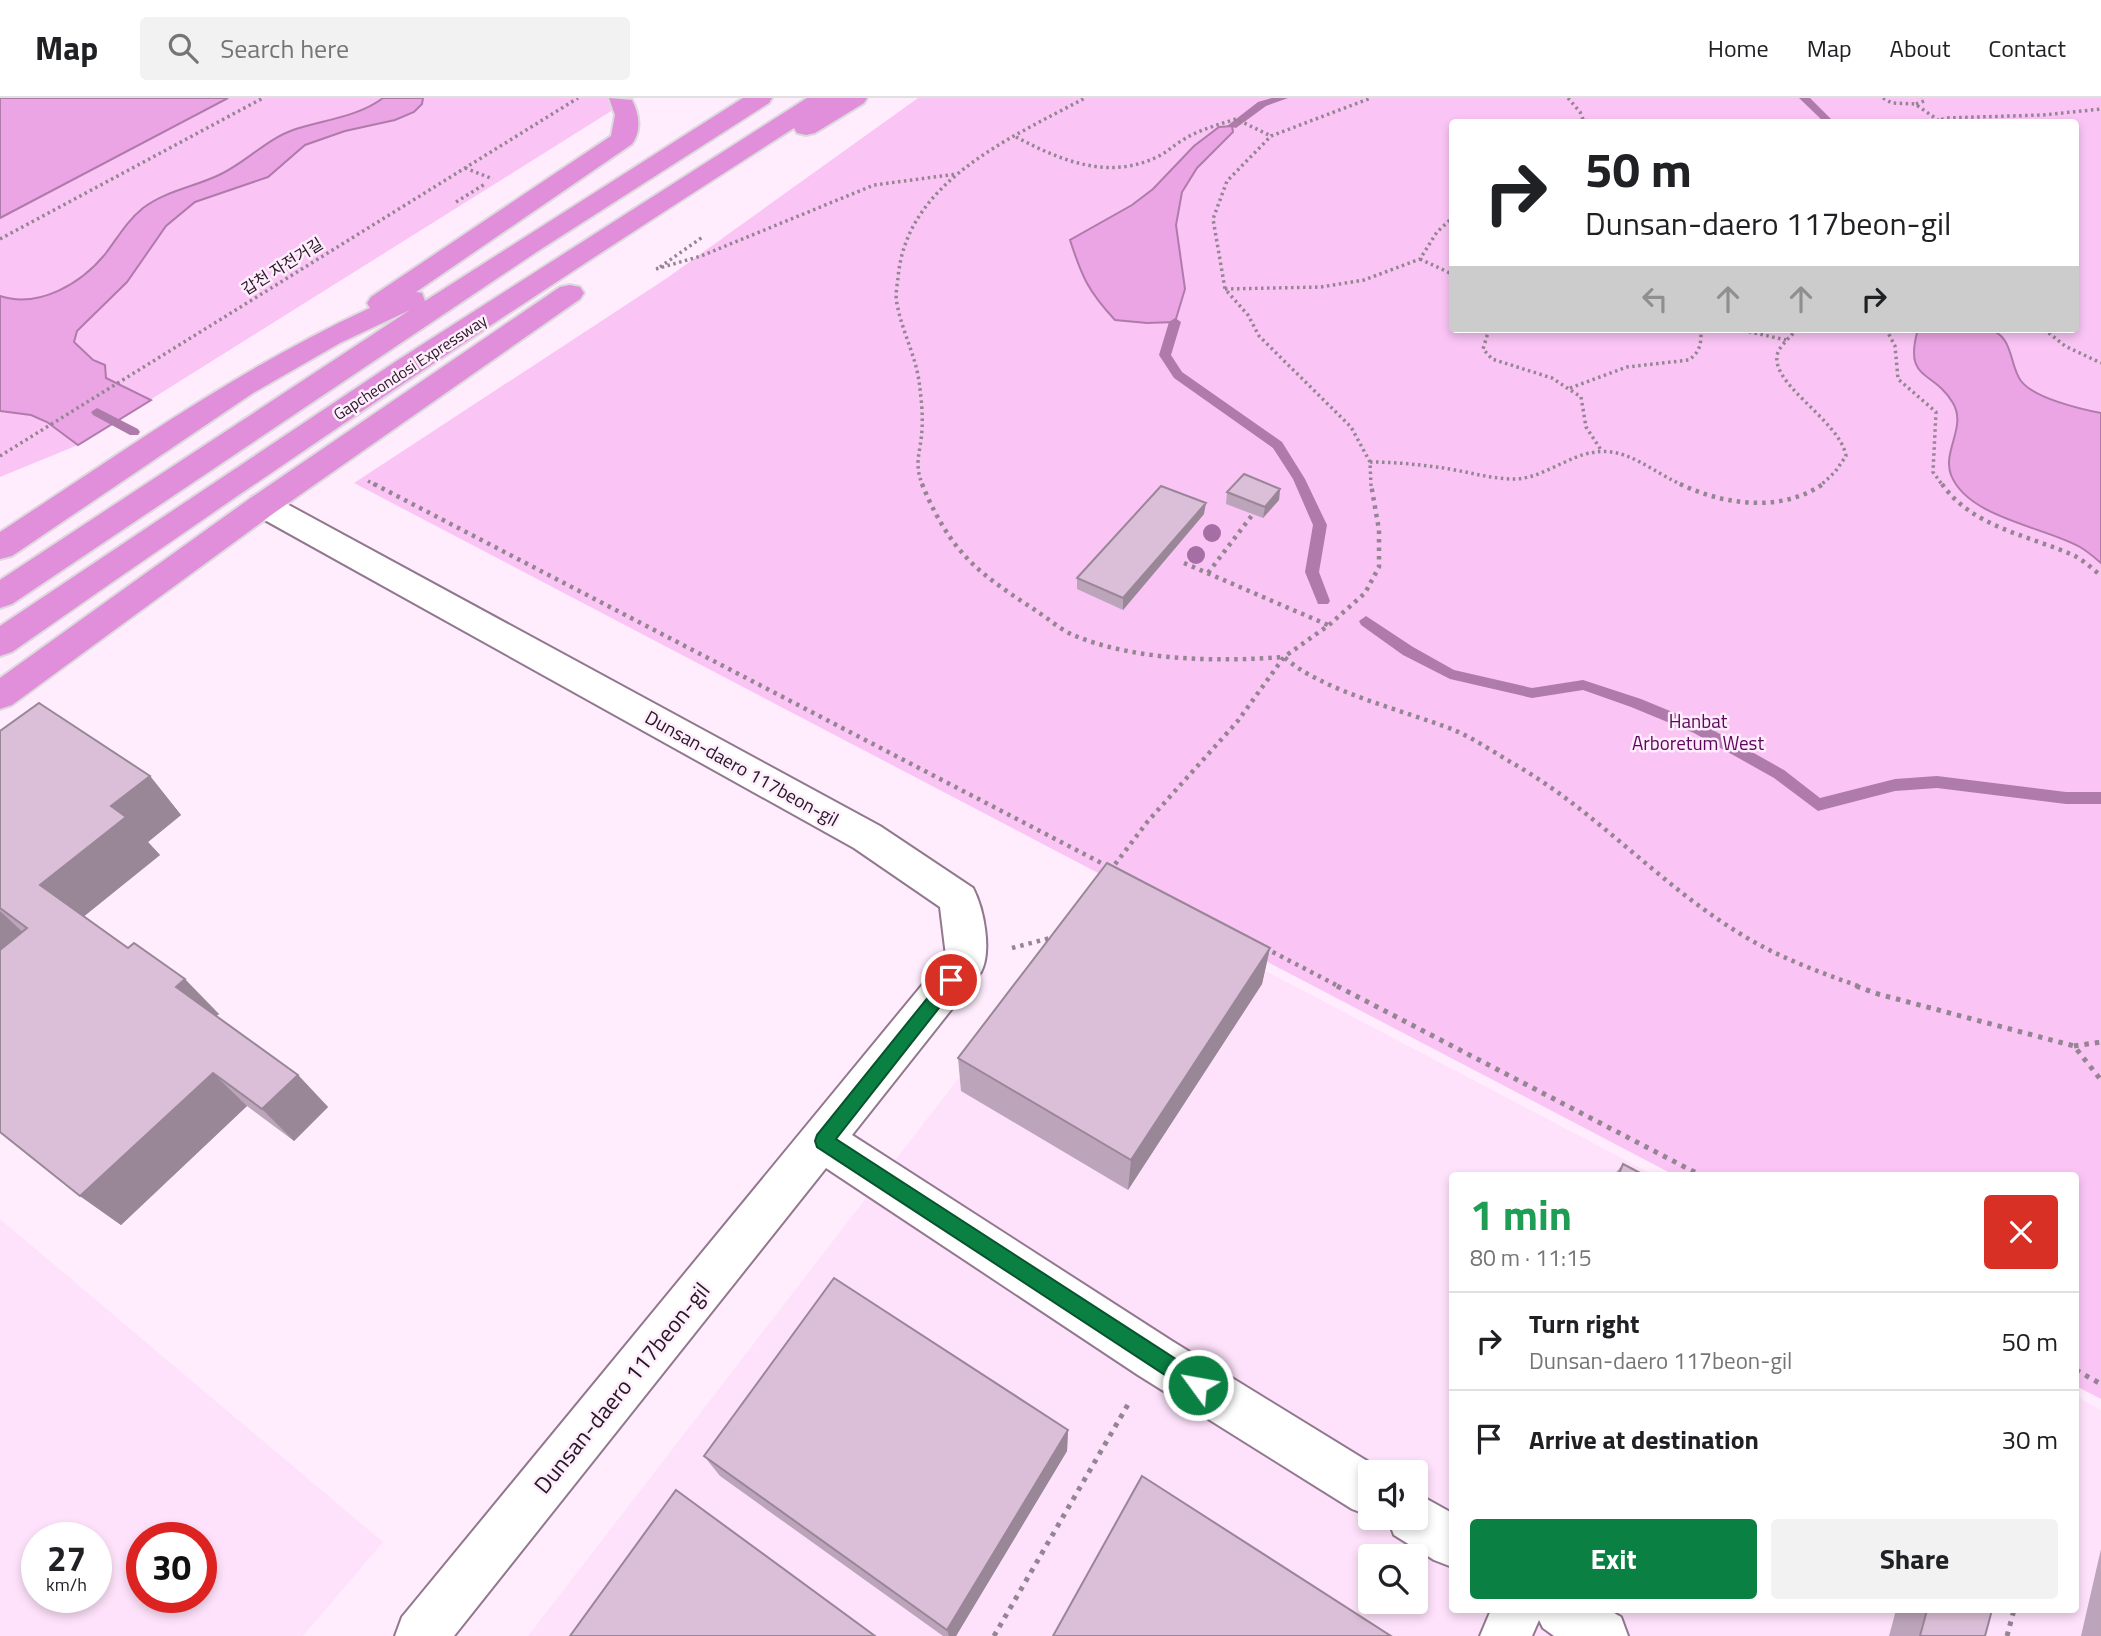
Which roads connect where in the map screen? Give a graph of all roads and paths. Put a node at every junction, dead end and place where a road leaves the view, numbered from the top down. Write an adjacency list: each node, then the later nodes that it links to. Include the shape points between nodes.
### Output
1 (263, 98): 26 (path)
2 (578, 98): 20 (path, 갑천 자전거길)
3 (760, 98): 27 (highway, Gapcheondosi Expressway)
4 (824, 98): 22 (highway, Gapcheondosi Expressway)
5 (855, 98): 17 (highway)
6 (1085, 98): 18 (path)
7 (1371, 98): 19 (path)
8 (1568, 98): 14 (path)
9 (1883, 98): 12 (path)
10 (1922, 98): 12 (path)
11 (620, 100): 37 (highway, via 627,115 623,139)
12 (1915, 104): 15 (path)
13 (2101, 109): 16 (path)
14 (1583, 119)
15 (1934, 119)
16 (1962, 119)
17 (808, 127): 22 (highway); 45 (highway)
18 (1016, 136): 19 (path, via 1061,160 1111,170 1142,163 1205,128 1237,119); 21 (path)
19 (1271, 136): 30 (path, via 1227,181 1213,219)
20 (465, 168): 23 (path, via 493,179); 42 (path, 갑천 자전거길)
21 (957, 174): 25 (path, via 874,186 701,256 656,269); 54 (path, via 934,197 900,256 896,303 915,354 922,429 916,470 931,506 966,557 1072,635 1122,649 1178,656)
22 (693, 180): 53 (highway, Gapcheondosi Expressway, via 152,537)
23 (456, 202)
24 (1449, 221): 28 (path)
25 (704, 236)
26 (0, 239)
27 (528, 245): 37 (highway); 51 (highway, Gapcheondosi Expressway)
28 (1420, 259): 29 (path); 30 (path, via 1345,285)
29 (1449, 273)
30 (1224, 289): 43 (path, via 1282,361 1352,427)
31 (1487, 333): 40 (path, via 1483,349 1492,359)
32 (1702, 333): 40 (path, via 1698,354 1686,361 1629,366)
33 (1755, 333): 38 (path)
34 (1793, 333): 38 (path)
35 (1888, 333): 50 (path, via 1895,346 1898,379 1936,412 1933,472 1952,499 1983,520 2077,557)
36 (2049, 333): 39 (path)
37 (330, 337): 47 (highway, via 243,386)
38 (1787, 340): 41 (path, via 1778,351 1782,379 1844,443 1846,456 1830,480 1814,492 1771,503 1739,503 1708,496 1630,458)
39 (2101, 363)
40 (1570, 388): 41 (path, via 1581,397 1586,427)
41 (1601, 450): 43 (path, via 1582,453 1520,479)
42 (0, 456)
43 (1370, 462): 52 (path, via 1379,567 1364,593)
44 (367, 480): 56 (path)
45 (264, 505): 55 (highway); 61 (street, Dunsan-daero 117beon-gil, via 867,837 959,899)
46 (1253, 514): 49 (path)
47 (0, 548)
48 (1184, 563): 49 (path)
49 (1208, 573): 52 (path)
50 (2101, 576)
51 (0, 596)
52 (1329, 625): 54 (path)
53 (0, 643)
54 (1284, 657): 56 (path, via 1237,722 1148,821); 63 (path, via 1298,670 1456,731 1518,766 1740,934 1799,964 1878,994)
55 (0, 696)
56 (1112, 869): 57 (path); 58 (path)
57 (1124, 875)
58 (1105, 878)
59 (1063, 935): 61 (path)
60 (1259, 945): 66 (path)
61 (967, 960): 65 (street, Dunsan-daero 117beon-gil)
62 (2101, 1042): 63 (path)
63 (2074, 1046): 64 (path)
64 (2101, 1080)
65 (824, 1141): 67 (street); 76 (street, Dunsan-daero 117beon-gil)
66 (1694, 1172)
67 (1155, 1359): 70 (street); 77 (path)
68 (2079, 1372): 69 (path)
69 (2101, 1384)
70 (1358, 1485)
71 (1428, 1527): 72 (street)
72 (1449, 1540)
73 (1516, 1613): 78 (street)
74 (1566, 1613): 79 (street)
75 (2013, 1613): 80 (path)
76 (421, 1636)
77 (994, 1636)
78 (1506, 1636)
79 (1602, 1636)
80 (2007, 1636)

